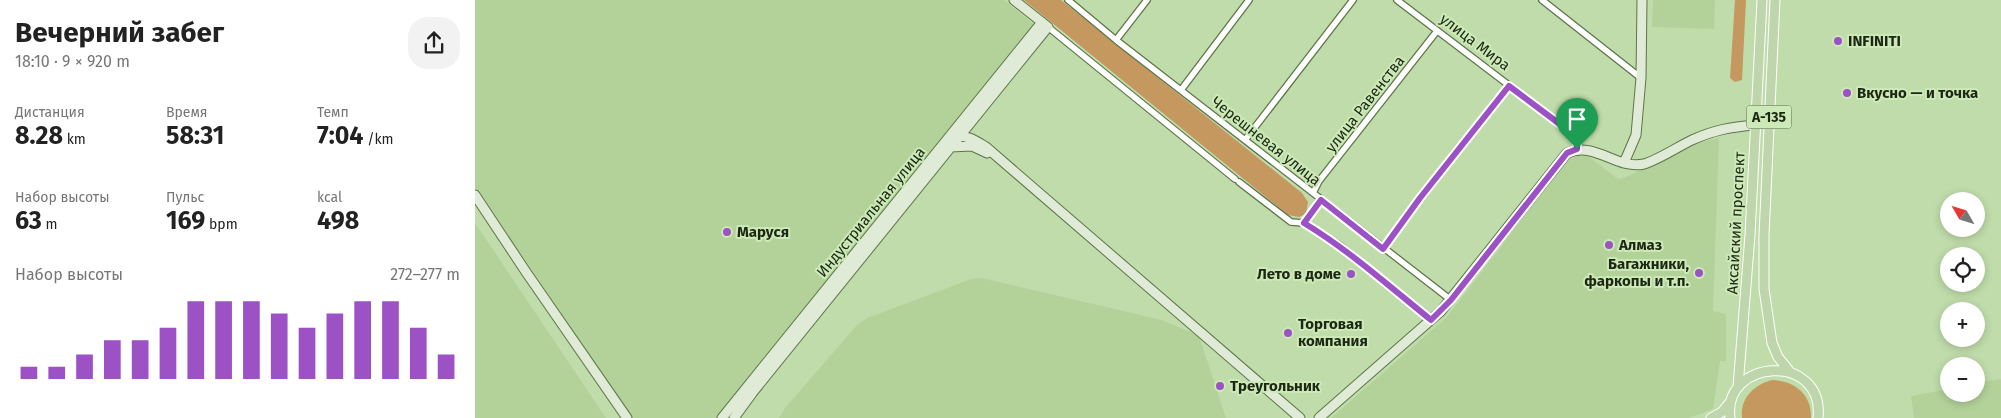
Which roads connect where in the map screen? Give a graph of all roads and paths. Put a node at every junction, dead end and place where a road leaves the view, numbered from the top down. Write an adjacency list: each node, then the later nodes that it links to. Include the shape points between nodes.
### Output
1 (1014, 0): 11 (street)
2 (1068, 0): 13 (street, Черешневая улица)
3 (1147, 0): 13 (street)
4 (1249, 0): 16 (street)
5 (1353, 0): 19 (street)
6 (1397, 0): 12 (street, улица Мира)
7 (1542, 0): 14 (street)
8 (1642, 0): 14 (street)
9 (1762, 0): 17 (main road, Аксайский проспект / А-135)
10 (1775, 0): 32 (main road, Аксайский проспект / А-135, via 1763,289 1772,343)
11 (1045, 25): 18 (street); 20 (street, Индустриальная улица); 27 (street, via 1291,222)
12 (1437, 31): 15 (street, улица Мира); 24 (street, улица Равенства, via 1319,181)
13 (1116, 40): 16 (street, Черешневая улица)
14 (1641, 78): 22 (street, via 1636,134)
15 (1509, 86): 21 (street, улица Мира, via 1577,137); 28 (street)
16 (1181, 90): 19 (street, Черешневая улица)
17 (1755, 125): 22 (street, via 1721,128 1644,164); 33 (main road, Аксайский проспект / А-135)
18 (960, 135): 20 (street); 23 (street, via 974,139)
19 (1245, 140): 24 (street, Черешневая улица)
20 (949, 143): 23 (street, via 983,150); 31 (street, Индустриальная улица)
21 (1577, 149): 22 (street); 29 (street, via 1567,153)
22 (1624, 163)
23 (1012, 169): 38 (street)
24 (1313, 193): 26 (street, Черешневая улица)
25 (475, 195): 35 (street)
26 (1321, 200): 27 (street); 28 (street, Черешневая улица)
27 (1304, 223): 30 (street, via 1342,247)
28 (1383, 249): 29 (street, Черешневая улица)
29 (1451, 300): 30 (street)
30 (1431, 320): 39 (street)
31 (777, 357): 36 (street, Индустриальная улица); 37 (street, Индустриальная улица)
32 (1790, 372): 33 (main road, via 1775,369 1755,373); 42 (main road, Аксайский проспект, via 1810,388 1816,398)
33 (1738, 387): 34 (main road)
34 (1731, 401): 40 (main road, via 1722,412); 41 (main road)
35 (627, 418)
36 (722, 418)
37 (734, 418)
38 (1300, 418)
39 (1319, 418)
40 (1711, 418)
41 (1730, 418)
42 (1818, 418)

